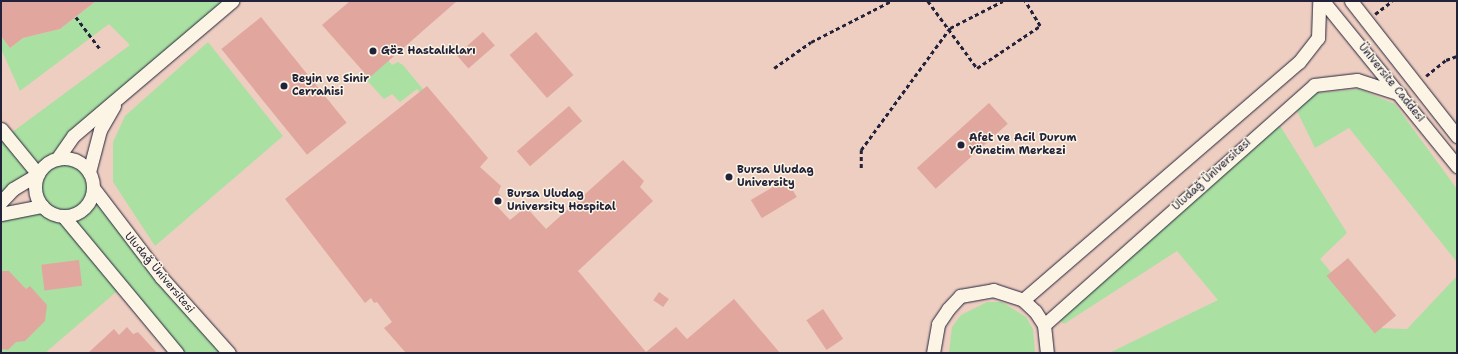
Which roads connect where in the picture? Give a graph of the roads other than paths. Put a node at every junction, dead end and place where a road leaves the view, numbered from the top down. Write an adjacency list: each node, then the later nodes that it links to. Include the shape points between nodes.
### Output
1 (232, 1): 6 (street, Uludağ Üniversitesi)
2 (1319, 1): 18 (street, via 1318,38 1299,62)
3 (1323, 1): 5 (street, Üniversite Caddesi)
4 (1351, 1): 8 (street, Üniversite Caddesi)
5 (1400, 94): 10 (street, Üniversite Caddesi); 19 (street, Uludağ Üniversitesi, via 1357,80 1314,85)
6 (119, 97): 9 (street, Uludağ Üniversitesi, via 73,136); 11 (street, Uludağ Üniversitesi, via 100,130)
7 (1, 129): 12 (street)
8 (1457, 136)
9 (57, 159): 11 (street, via 75,160); 12 (street, Uludağ Üniversitesi)
10 (1457, 166)
11 (90, 172): 13 (street, Uludağ Üniversitesi)
12 (38, 174): 14 (street, Uludağ Üniversitesi, via 13,189); 15 (street, via 35,191)
13 (94, 189): 17 (street, via 81,212); 21 (street, Uludağ Üniversitesi, via 161,277)
14 (1, 202)
15 (42, 206): 16 (street); 17 (street)
16 (1, 214)
17 (64, 217): 20 (street)
18 (1023, 300): 19 (street); 22 (street, via 993,290 960,296 941,318)
19 (1044, 325): 23 (street)
20 (177, 353)
21 (229, 353)
22 (933, 353)
23 (1047, 353)

